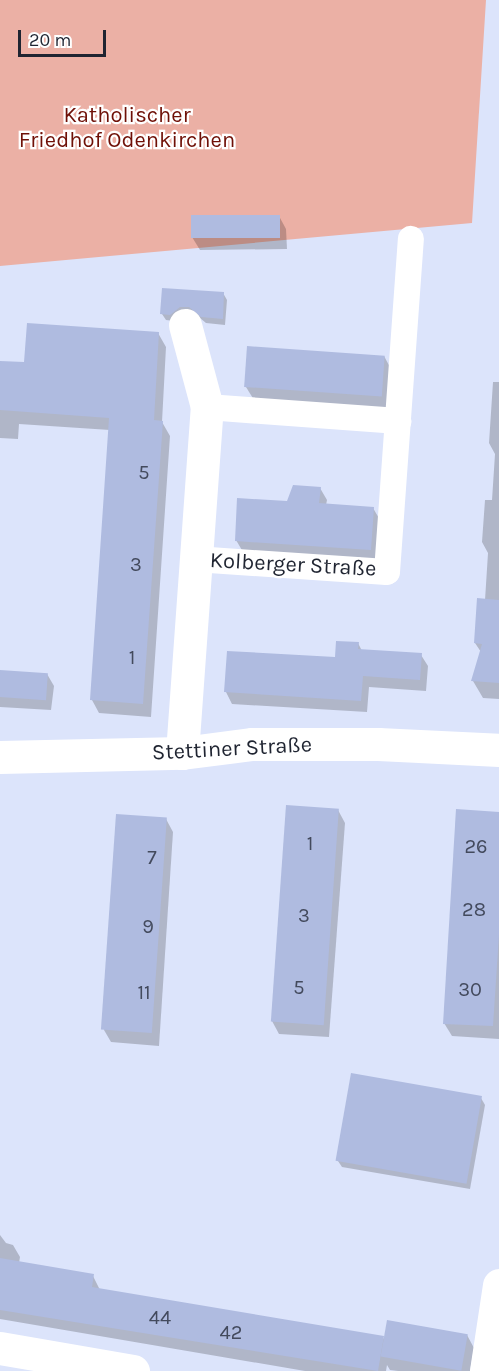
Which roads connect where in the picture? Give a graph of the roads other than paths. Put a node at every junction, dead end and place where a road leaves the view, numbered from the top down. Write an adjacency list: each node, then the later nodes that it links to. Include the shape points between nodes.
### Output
1 (411, 238): 4 (street, Kolberger Straße)
2 (185, 326): 3 (street, Kolberger Straße)
3 (207, 407): 4 (street); 5 (street, Kolberger Straße)
4 (398, 421): 5 (street, Kolberger Straße, via 387,572)
5 (195, 559): 7 (street, Kolberger Straße)
6 (499, 750): 7 (street, Stettiner Straße, via 378,744 252,744)
7 (182, 753): 8 (street, Stettiner Straße)
8 (0, 758)
9 (499, 1285): 12 (street)
10 (0, 1348): 11 (street)
11 (133, 1371)
12 (486, 1371)

